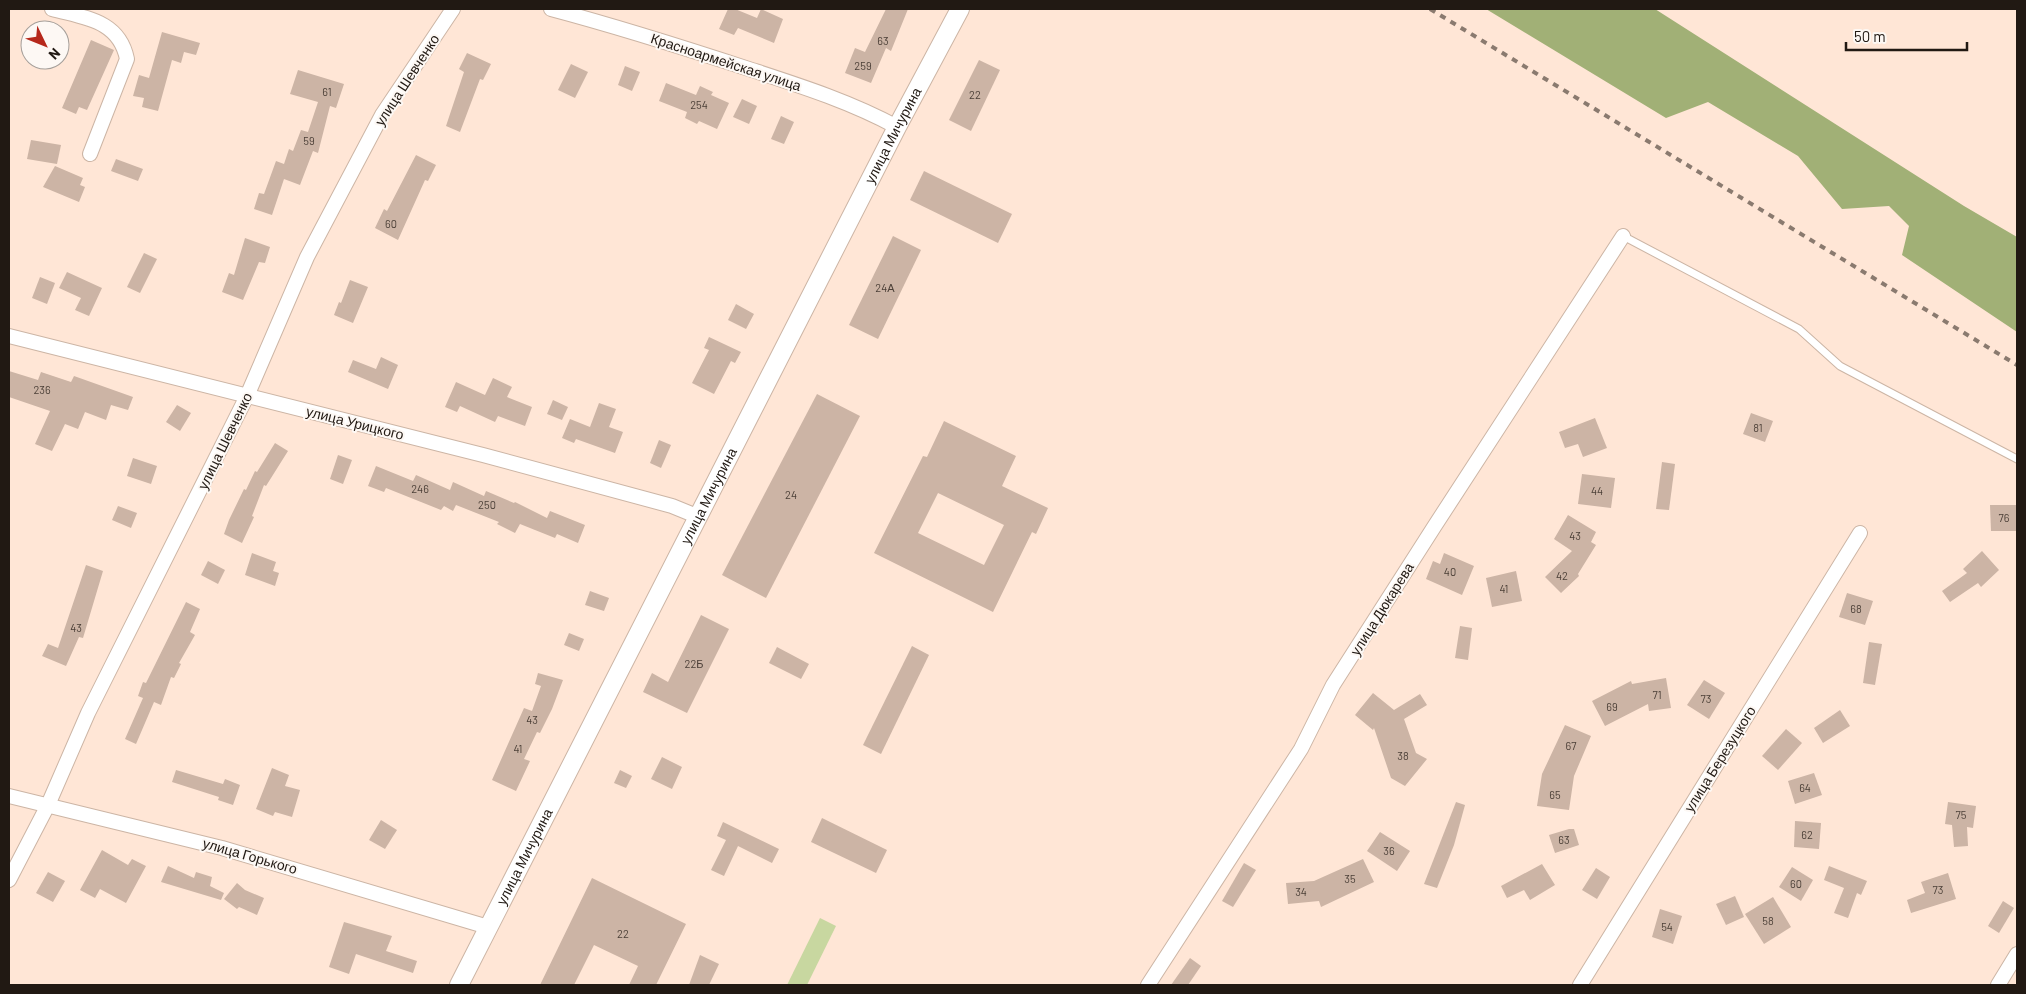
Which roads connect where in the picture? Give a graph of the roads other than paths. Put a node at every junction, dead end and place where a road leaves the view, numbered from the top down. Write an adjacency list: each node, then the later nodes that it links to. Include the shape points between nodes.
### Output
1 (52, 9): 6 (street, via 103,24 124,45 126,58)
2 (453, 9): 9 (street, улица Шевченко, via 378,123 307,257)
3 (551, 9): 5 (street, Красноармейская улица, via 650,36 777,78 866,110)
4 (960, 9): 5 (street, улица Мичурина)
5 (897, 127): 11 (street, улица Мичурина)
6 (90, 154)
7 (1623, 236): 10 (lane, via 1799,329 1840,366); 19 (street, улица Дюкарева, via 1333,685 1301,749)
8 (9, 336): 9 (street, улица Урицкого)
9 (247, 396): 11 (street, улица Урицкого, via 483,455 672,506); 14 (street, улица Шевченко, via 88,713)
10 (2017, 459)
11 (698, 517): 16 (street, улица Мичурина)
12 (1860, 533): 20 (street, улица Березуцкого)
13 (9, 796): 14 (street, улица Горького)
14 (48, 805): 15 (street, улица Шевченко); 16 (street, улица Горького, via 222,848)
15 (9, 880)
16 (488, 927): 18 (street, улица Мичурина)
17 (2017, 954): 21 (street)
18 (459, 985)
19 (1148, 985)
20 (1580, 985)
21 (1998, 985)

